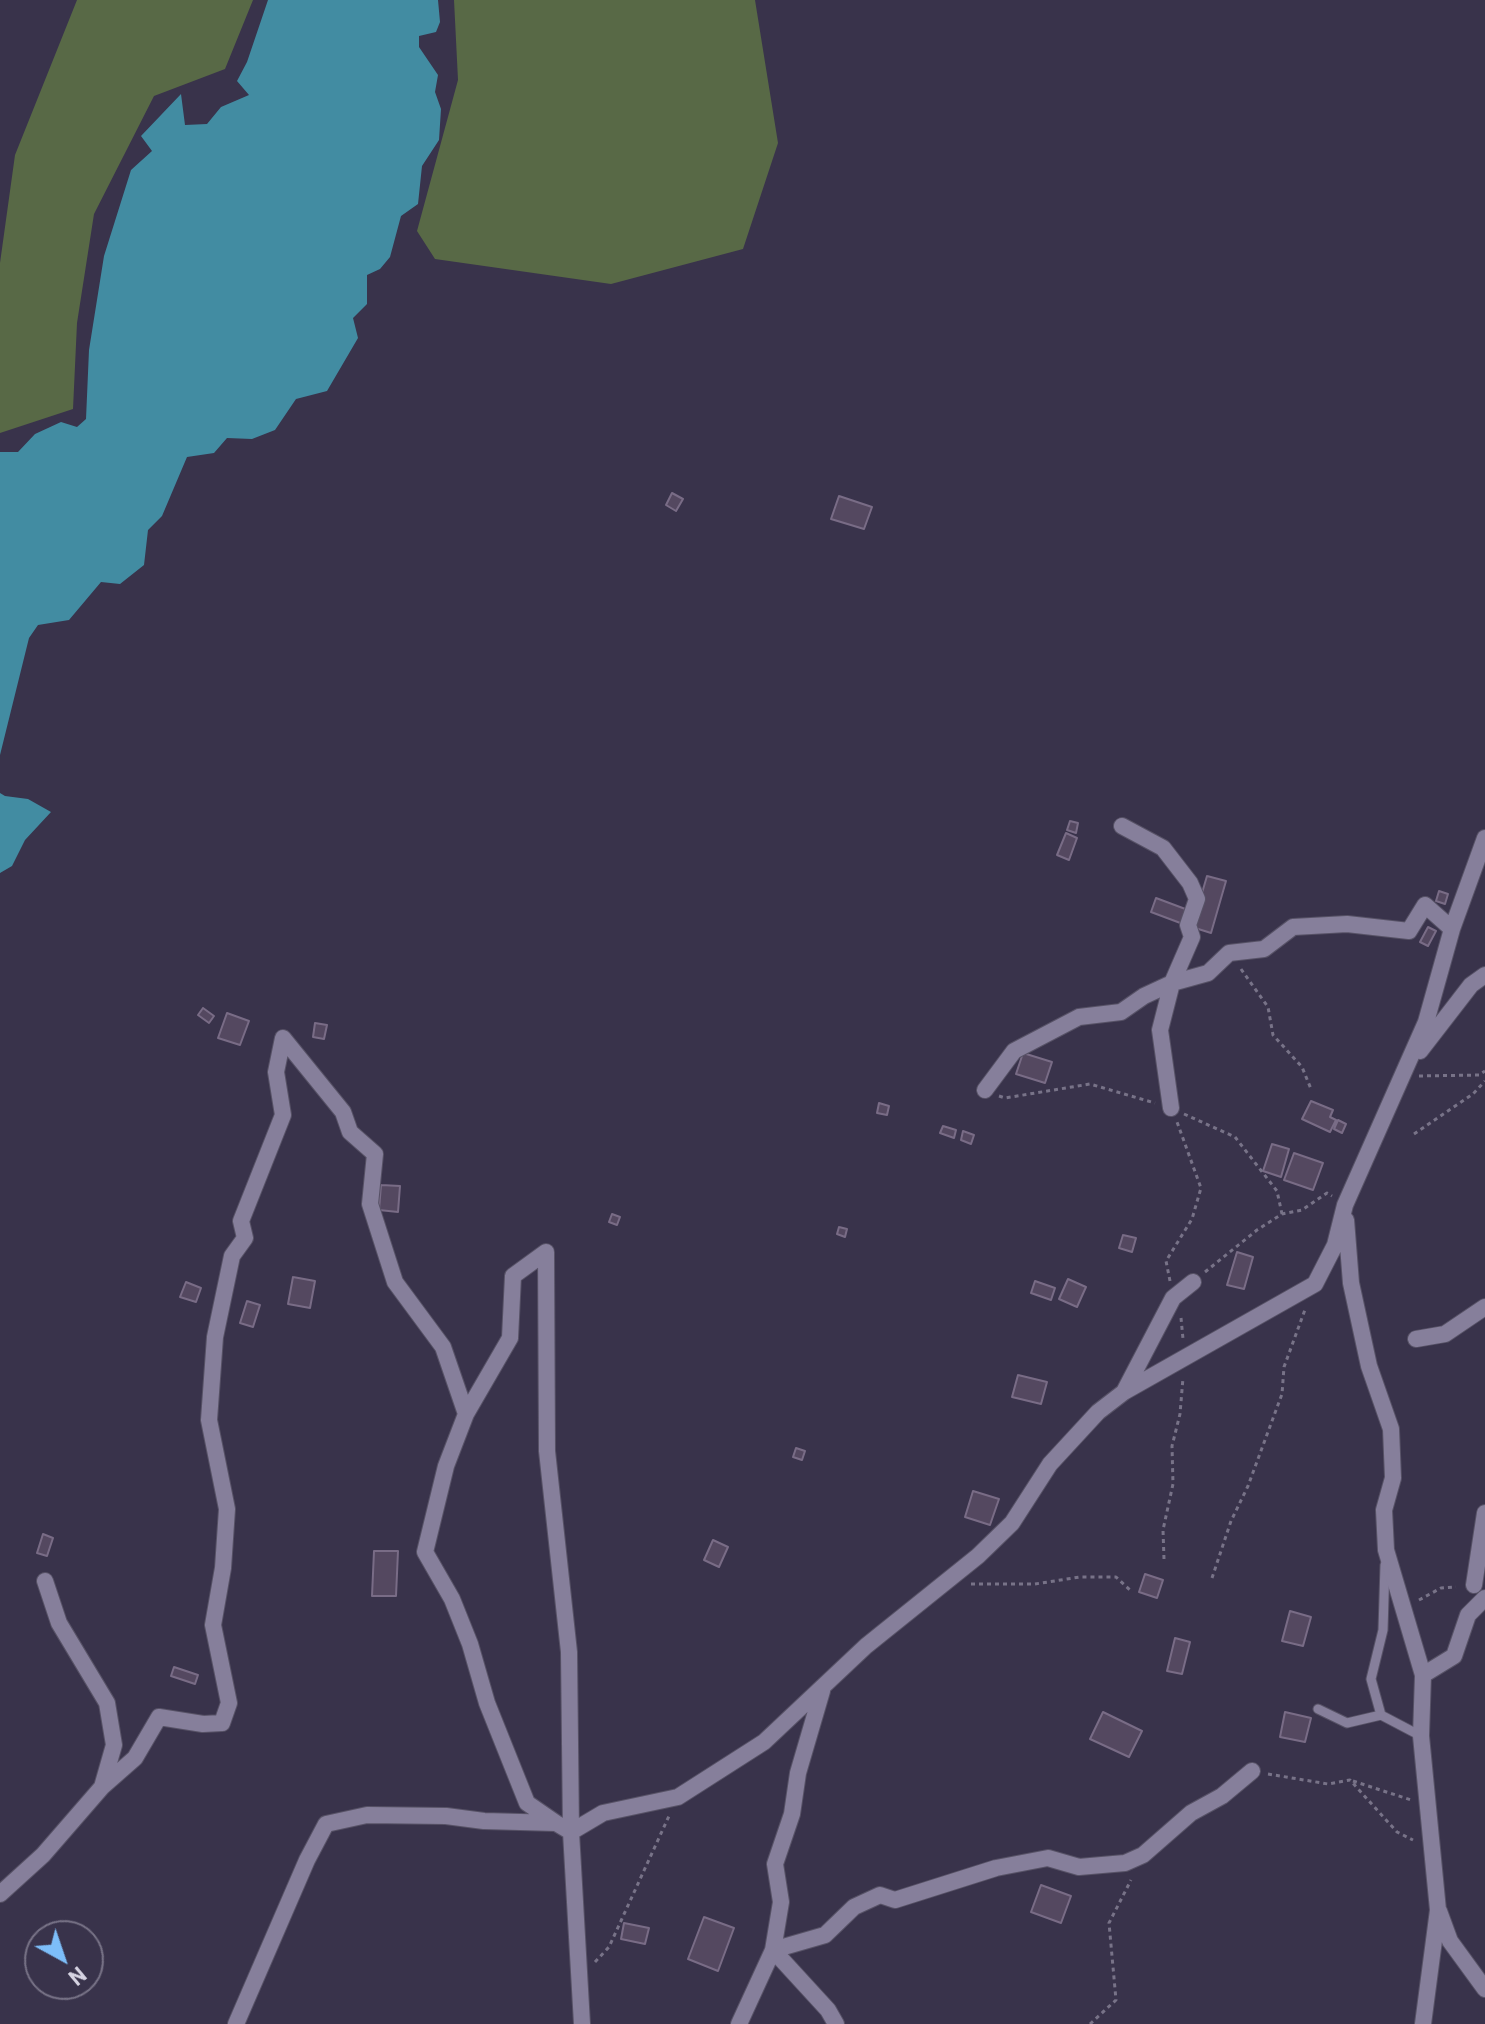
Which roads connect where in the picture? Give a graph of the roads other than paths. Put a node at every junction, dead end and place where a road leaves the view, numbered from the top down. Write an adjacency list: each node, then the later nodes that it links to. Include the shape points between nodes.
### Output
1 (1122, 826): 5 (street, via 1163,848 1197,899 1188,925 1192,937)
2 (1485, 838): 3 (street)
3 (1452, 929): 5 (street, via 1425,905 1409,931 1347,924 1293,927 1264,949 1229,953 1208,973); 6 (street, via 1426,1022)
4 (1485, 975): 6 (street, via 1471,985)
5 (1172, 983): 7 (street, via 1121,1012 1079,1017 1014,1051); 8 (street, via 1160,1030)
6 (1399, 1077): 9 (street)
7 (985, 1090)
8 (1171, 1108)
9 (1345, 1205): 13 (street, via 1335,1245 1315,1284); 16 (street, via 1351,1283 1369,1366 1391,1429 1393,1478 1384,1510)
10 (1193, 1282): 13 (street, via 1173,1298)
11 (1485, 1307): 12 (street, via 1445,1334)
12 (1416, 1339)
13 (1124, 1392): 20 (street, via 1050,1464 1012,1523)
14 (466, 1414): 25 (street, via 443,1347 395,1282 370,1204 375,1154 350,1132 343,1112 283,1038 276,1072 283,1115 241,1221 245,1238 232,1256 215,1337 209,1420 227,1509 213,1625 229,1703 222,1723 159,1717 135,1758); 26 (street, via 446,1466 425,1552 457,1610 527,1803); 27 (street, via 510,1338 513,1276 546,1252 547,1451 569,1652)
15 (1485, 1513): 18 (street)
16 (1386, 1550): 19 (street); 22 (lane, via 1383,1630 1371,1679)
17 (45, 1581): 25 (street, via 59,1623 107,1703 114,1745)
18 (1479, 1591): 19 (street, via 1454,1656)
19 (1423, 1675): 23 (street)
20 (822, 1689): 27 (street, via 764,1742 678,1797 603,1813); 30 (street, via 775,1864 781,1902)
21 (1318, 1709): 22 (lane, via 1347,1723)
22 (1381, 1715): 23 (lane)
23 (1421, 1736): 29 (street)
24 (1252, 1771): 30 (street, via 1143,1855 1125,1863 1079,1867 1048,1858 996,1868 895,1900 880,1895 854,1907 825,1935)
25 (102, 1787): 28 (street, via 43,1855)
26 (556, 1823): 27 (street); 32 (street, via 367,1815 326,1824)
27 (571, 1832): 33 (street)
28 (0, 1894)
29 (1438, 1910): 31 (street, via 1450,1941); 36 (street)
30 (773, 1950): 34 (street); 35 (street)
31 (1485, 1989)
32 (236, 2024)
33 (582, 2024)
34 (739, 2024)
35 (836, 2024)
36 (1423, 2024)

